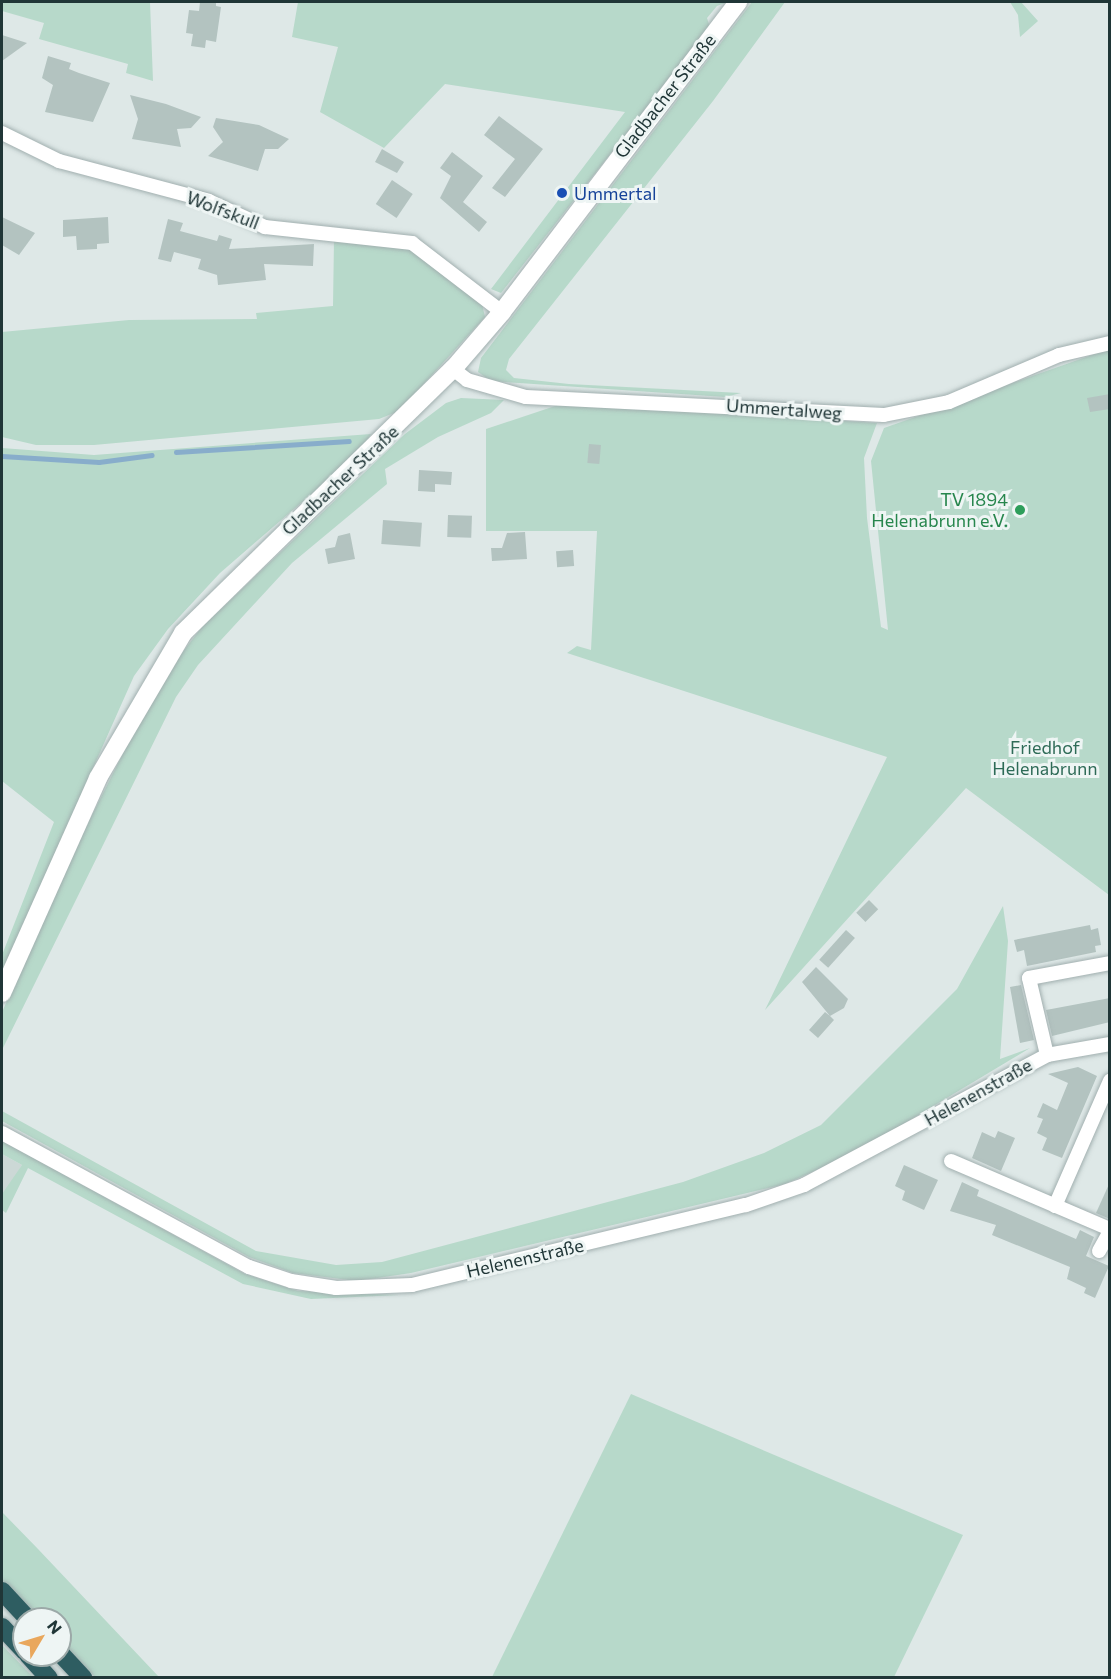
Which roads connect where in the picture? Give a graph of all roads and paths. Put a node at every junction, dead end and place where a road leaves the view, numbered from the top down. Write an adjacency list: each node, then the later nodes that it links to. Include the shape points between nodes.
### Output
1 (738, 2): 3 (main road, Gladbacher Straße)
2 (2, 134): 3 (street, Wolfskull, via 59,161 209,201 265,227 390,237 412,243)
3 (502, 312): 5 (main road, Gladbacher Straße)
4 (1110, 343): 5 (street, Ummertalweg, via 1059,355 949,402 884,415 526,397 466,380)
5 (453, 369): 7 (main road, Gladbacher Straße, via 183,633 98,778)
6 (1110, 963): 9 (street, Helenenstraße, via 1029,978)
7 (2, 993)
8 (1110, 1044): 9 (street, Helenenstraße)
9 (1047, 1055): 11 (street, Helenenstraße, via 804,1185 746,1205 412,1285 336,1288 291,1281 249,1267)
10 (1110, 1081): 13 (street)
11 (2, 1133)
12 (951, 1161): 13 (street)
13 (1055, 1206): 14 (street)
14 (1110, 1230): 15 (street)
15 (1099, 1251)
16 (2, 1591): 17 (highway)
17 (17, 1607)
18 (72, 1666): 19 (highway)
19 (83, 1677)

